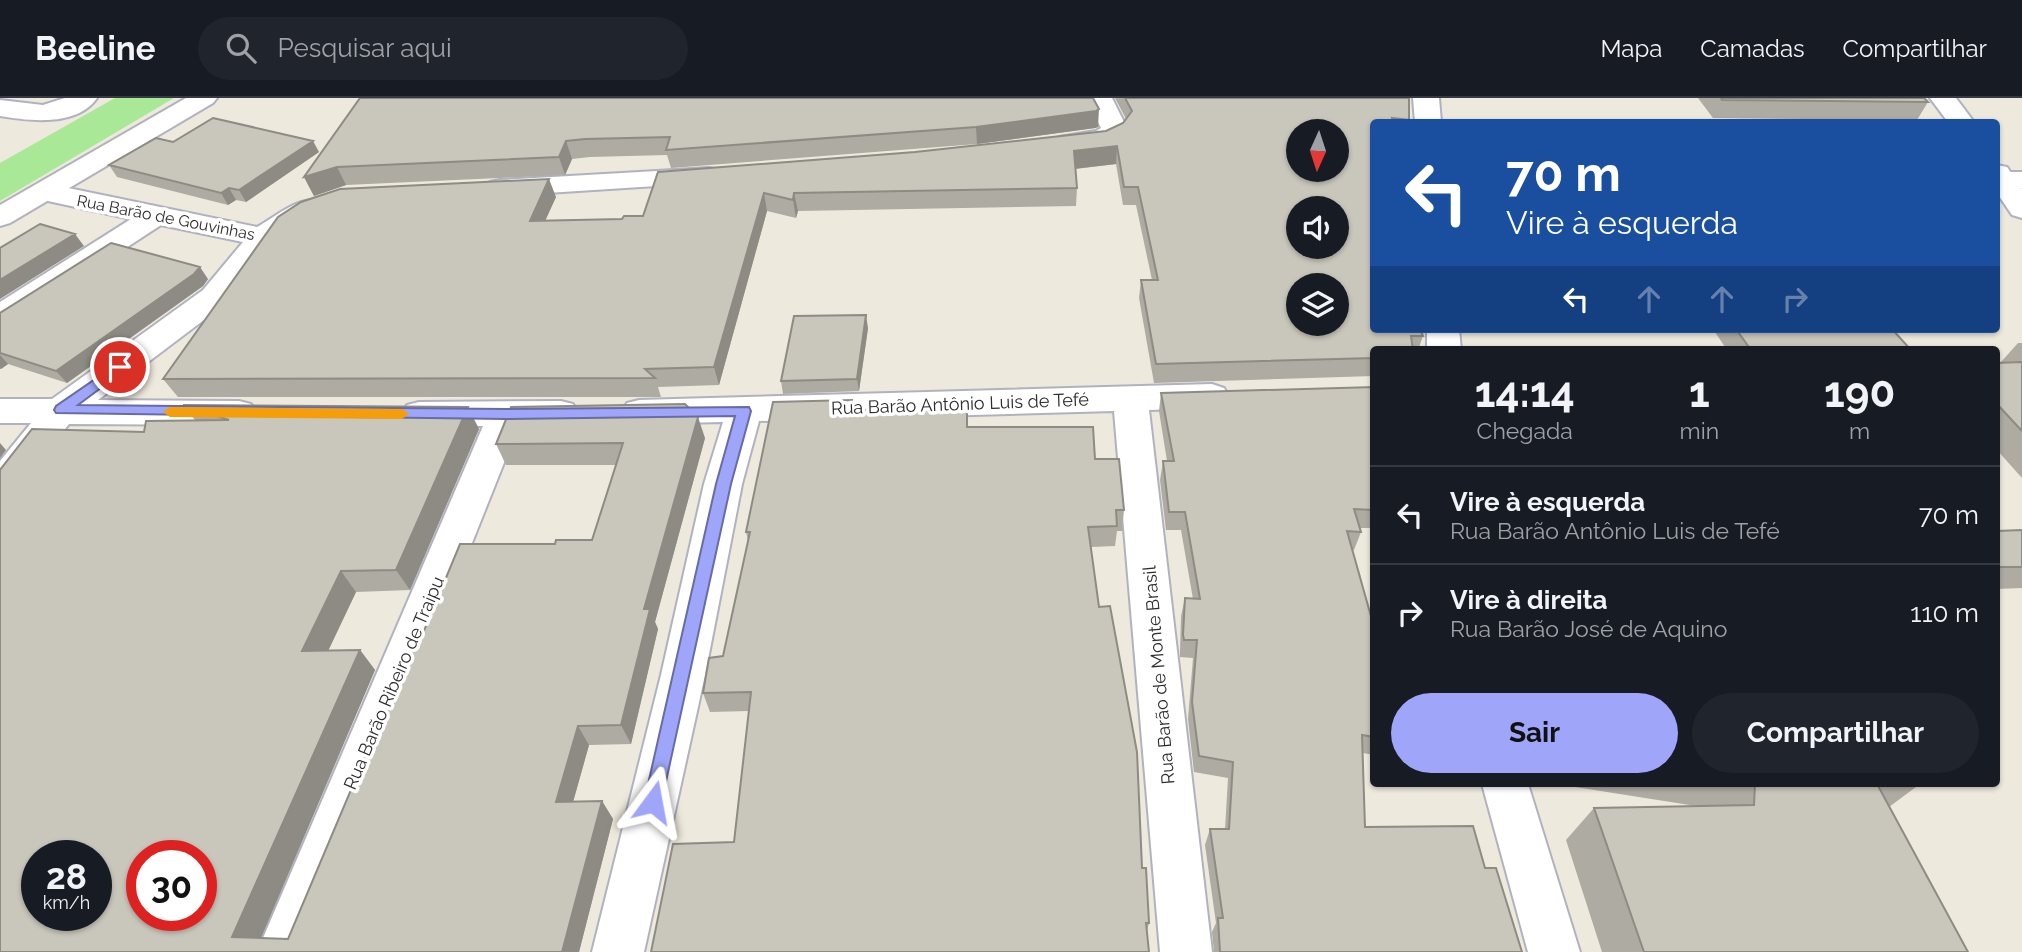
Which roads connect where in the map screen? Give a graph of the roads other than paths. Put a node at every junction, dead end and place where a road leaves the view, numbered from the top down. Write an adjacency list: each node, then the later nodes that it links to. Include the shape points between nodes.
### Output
1 (204, 98): 13 (street)
2 (1100, 98): 9 (street, via 1115,131 1104,138)
3 (1426, 98): 7 (street)
4 (1943, 98): 8 (street)
5 (75, 103): 6 (street, via 39,115)
6 (0, 108)
7 (1428, 119)
8 (1959, 119)
9 (1040, 146)
10 (733, 174): 12 (street)
11 (2006, 178): 15 (street)
12 (477, 189)
13 (44, 192): 16 (street, Rua Barão de Gouvinhas); 17 (street)
14 (336, 199): 18 (street, Rua Barão de Gouvinhas, via 300,212)
15 (2022, 209)
16 (155, 216): 18 (street, Rua Barão de Gouvinhas); 19 (street)
17 (0, 217)
18 (262, 237): 22 (street, via 214,297)
19 (0, 316)
20 (1238, 396): 21 (street, Rua Barão Antônio Luis de Tefé)
21 (1130, 399): 24 (street, Rua Barão Antônio Luis de Tefé); 32 (street, Rua Barão de Monte Brasil)
22 (61, 410): 23 (street); 25 (street); 28 (street)
23 (0, 411)
24 (744, 411): 27 (street, Rua Barão Antônio Luis de Tefé); 31 (street, via 723,484)
25 (275, 413)
26 (383, 413): 27 (street, Rua Barão Antônio Luis de Tefé)
27 (506, 414): 30 (street, Rua Barão Ribeiro de Traipu)
28 (0, 487)
29 (1506, 787): 33 (street)
30 (283, 952)
31 (618, 952)
32 (1186, 952)
33 (1554, 952)

